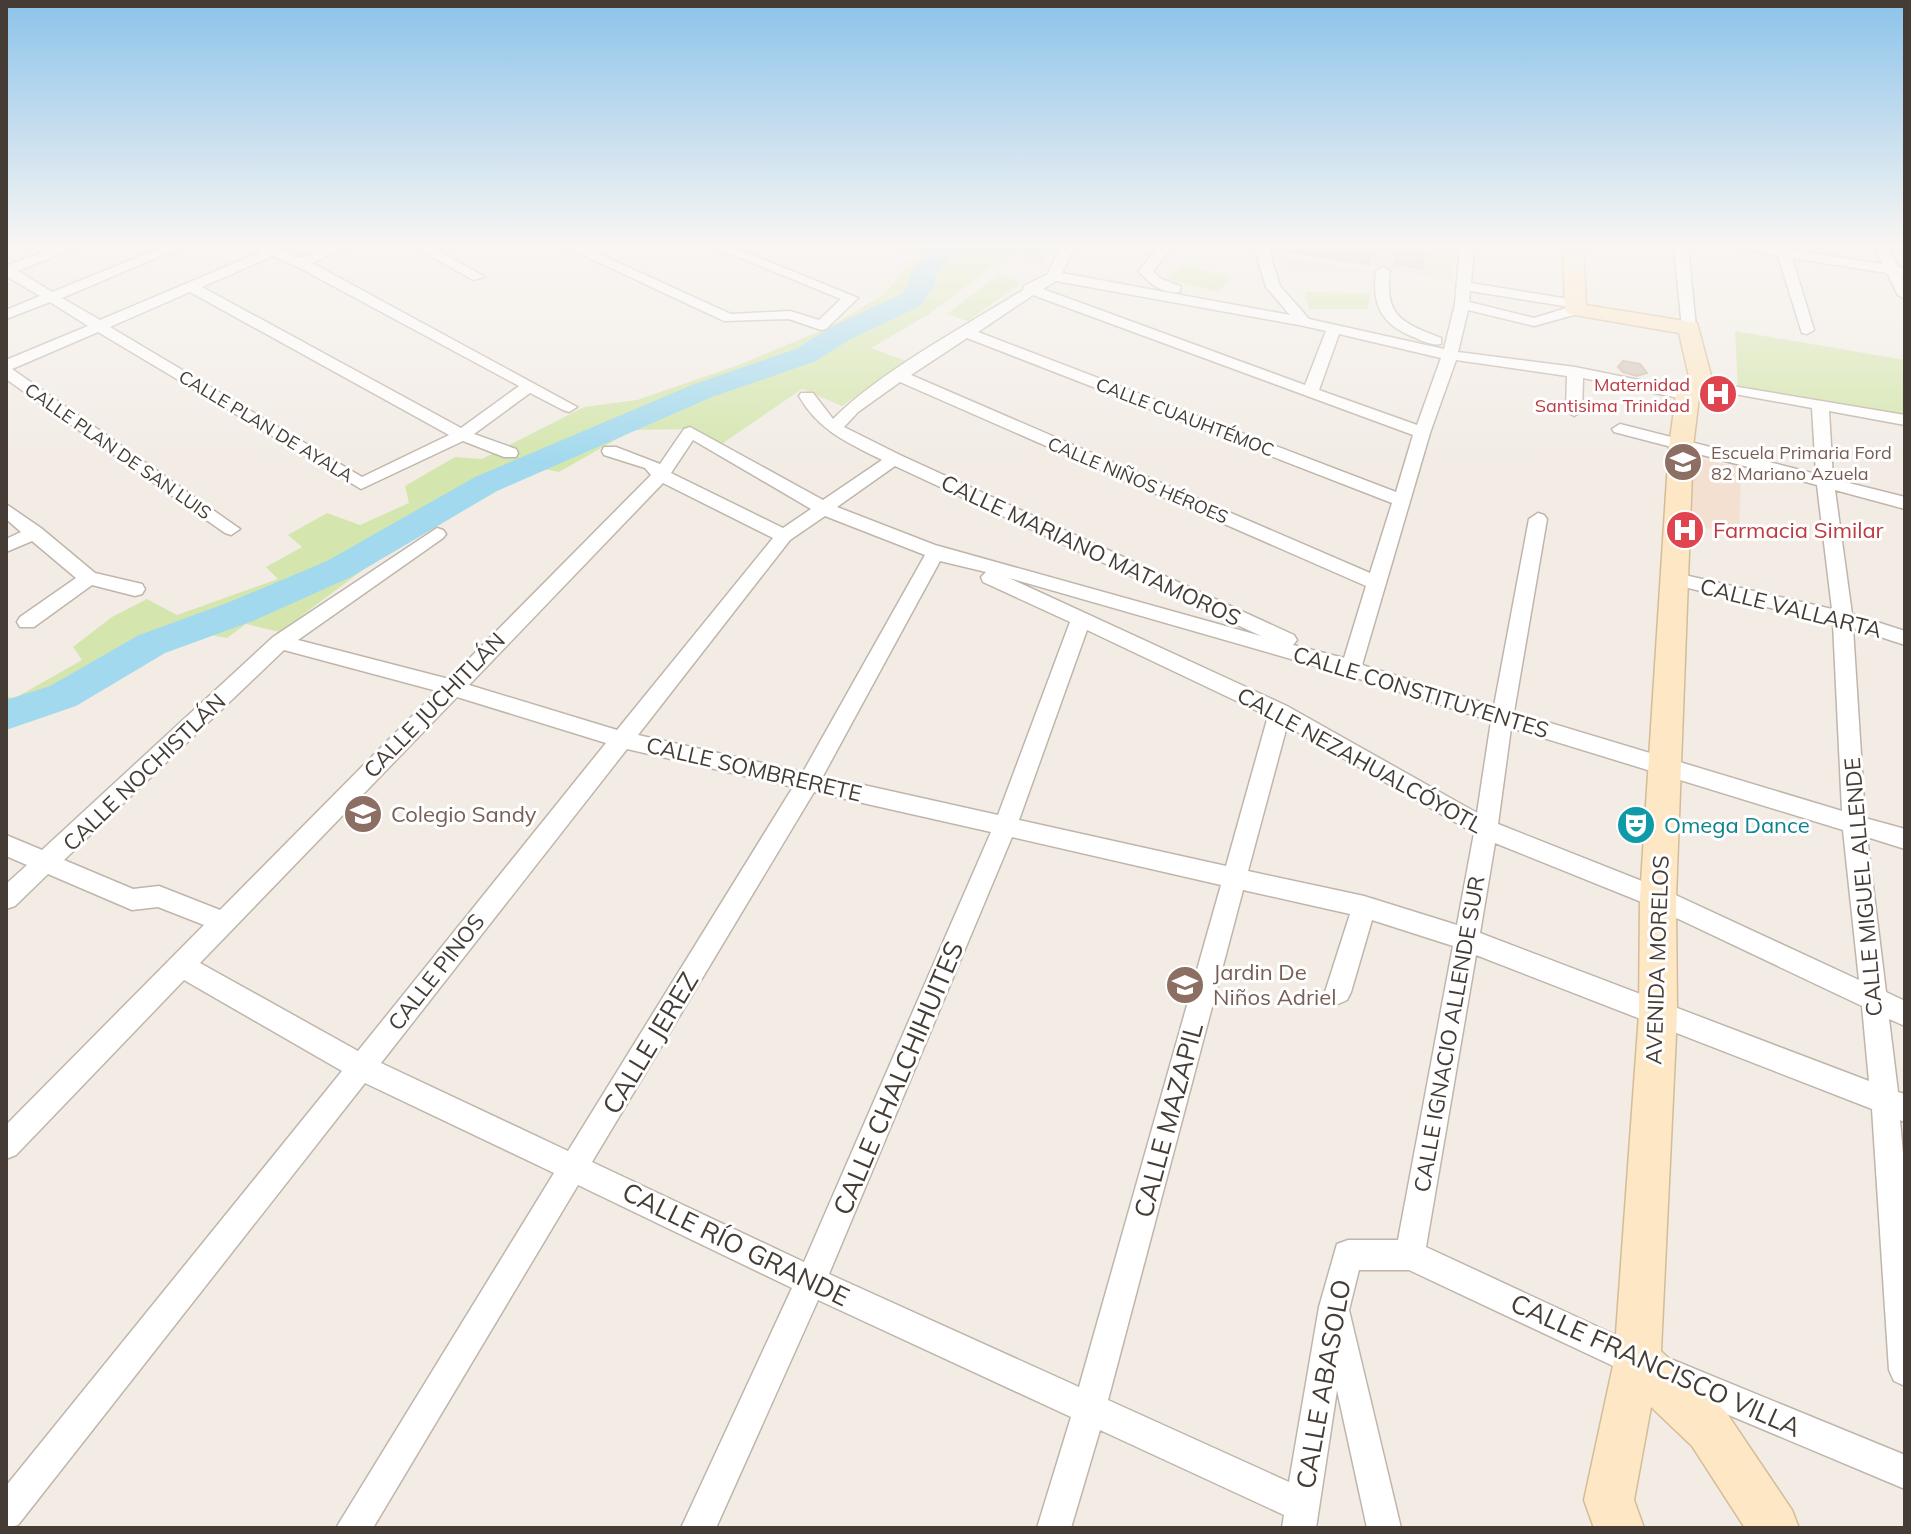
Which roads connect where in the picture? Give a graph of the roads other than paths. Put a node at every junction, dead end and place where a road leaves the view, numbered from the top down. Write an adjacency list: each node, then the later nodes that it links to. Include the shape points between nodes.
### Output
1 (88, 319): 19 (street, CALLE PLAN DE AYALA)
2 (117, 319): 19 (street)
3 (249, 319): 41 (street)
4 (403, 319): 29 (street)
5 (800, 319): 6 (street, via 821,326)
6 (829, 319)
7 (987, 319): 23 (street)
8 (1109, 319): 31 (street)
9 (1285, 319): 18 (street)
10 (1301, 319): 18 (street)
11 (1392, 319): 24 (street)
12 (1458, 319): 24 (street)
13 (1520, 319): 14 (street)
14 (1544, 319)
15 (1638, 319): 20 (main road)
16 (1688, 319): 20 (street)
17 (1804, 319): 22 (street)
18 (1304, 322): 21 (street)
19 (100, 326): 25 (street); 41 (street, CALLE PLAN DE AYALA, via 361,484)
20 (1689, 328): 30 (main road, AVENIDA MORELOS)
21 (1334, 329): 24 (street); 31 (street)
22 (1807, 330)
23 (967, 333): 28 (street); 48 (street, CALLE CUAUHTÉMOC)
24 (1450, 352): 27 (street); 40 (street)
25 (6, 366)
26 (6, 372): 53 (street, CALLE PLAN DE SAN LUIS)
27 (1575, 372): 30 (street); 35 (street)
28 (899, 376): 37 (street); 61 (street, CALLE NIÑOS HÉROES)
29 (529, 386): 34 (street); 41 (street)
30 (1695, 389): 33 (street); 42 (main road, AVENIDA MORELOS)
31 (1310, 393): 40 (street)
32 (807, 396): 37 (street, CALLE MARIANO MATAMOROS, via 814,412)
33 (1820, 404): 36 (street); 47 (street, CALLE MIGUEL ALLENDE)
34 (569, 407)
35 (1574, 411)
36 (1905, 420)
37 (834, 427): 45 (street, CALLE MARIANO MATAMOROS)
38 (1620, 429): 42 (street)
39 (690, 432): 46 (street, CALLE JUCHITLÁN); 50 (street, CALLE NEZAHUALCÓYOTL)
40 (1422, 433): 48 (street)
41 (462, 435): 44 (street)
42 (1681, 447): 47 (street); 60 (main road, AVENIDA MORELOS)
43 (610, 451): 46 (street)
44 (510, 453)
45 (894, 459): 50 (street, CALLE PINOS); 68 (street, CALLE MARIANO MATAMOROS)
46 (656, 469): 56 (street); 69 (street, CALLE JUCHITLÁN)
47 (1825, 484): 49 (street); 63 (street, CALLE MIGUEL ALLENDE)
48 (1403, 501): 61 (street)
49 (1905, 503)
50 (825, 509): 56 (street, CALLE PINOS); 58 (street, CALLE NEZAHUALCÓYOTL)
51 (6, 510): 54 (street)
52 (1538, 519): 71 (street, CALLE IGNACIO ALLENDE SUR)
53 (231, 529)
54 (35, 532): 57 (street); 59 (street)
55 (437, 534): 67 (street, CALLE NOCHISTLÁN)
56 (784, 536): 72 (street, CALLE PINOS)
57 (6, 546)
58 (936, 551): 64 (street, CALLE NEZAHUALCÓYOTL); 68 (street, CALLE CONSTITUYENTES); 74 (street, CALLE JEREZ)
59 (89, 578): 62 (street); 65 (street)
60 (1676, 579): 63 (street, CALLE VALLARTA); 73 (main road, AVENIDA MORELOS)
61 (1378, 584): 68 (street)
62 (135, 589)
63 (1843, 618): 66 (street, CALLE VALLARTA); 75 (street, CALLE MIGUEL ALLENDE)
64 (1080, 621): 70 (street, CALLE NEZAHUALCÓYOTL); 76 (street, CALLE CHALCHIHUITES)
65 (27, 622)
66 (1905, 638)
67 (280, 642): 69 (street, CALLE SOMBRERETE); 80 (street, CALLE NOCHISTLÁN)
68 (1351, 669): 71 (street, CALLE CONSTITUYENTES)
69 (450, 687): 72 (street, CALLE SOMBRERETE); 85 (street, CALLE JUCHITLÁN)
70 (1280, 712): 77 (street, CALLE NEZAHUALCÓYOTL); 81 (street, CALLE MAZAPIL)
71 (1502, 718): 73 (street, CALLE CONSTITUYENTES); 77 (street, CALLE IGNACIO ALLENDE SUR)
72 (619, 739): 74 (street, CALLE SOMBRERETE); 92 (street, CALLE PINOS)
73 (1665, 768): 75 (street, CALLE CONSTITUYENTES); 82 (main road, AVENIDA MORELOS)
74 (809, 781): 76 (street, CALLE SOMBRERETE); 95 (street, CALLE JEREZ)
75 (1854, 823): 78 (street, CALLE CONSTITUYENTES); 89 (street, CALLE MIGUEL ALLENDE)
76 (1005, 827): 81 (street, CALLE SOMBRERETE); 97 (street, CALLE CHALCHIHUITES)
77 (1486, 829): 82 (street, CALLE NEZAHUALCÓYOTL); 86 (street, CALLE IGNACIO ALLENDE SUR)
78 (1905, 839)
79 (6, 845): 80 (street)
80 (49, 862): 83 (street, CALLE NOCHISTLÁN); 85 (street, via 132,900 159,896)
81 (1234, 876): 84 (street, CALLE SOMBRERETE); 101 (street, CALLE MAZAPIL)
82 (1658, 898): 89 (street, CALLE NEZAHUALCÓYOTL); 90 (main road, AVENIDA MORELOS)
83 (6, 899)
84 (1364, 907): 86 (street, CALLE SOMBRERETE); 88 (street)
85 (223, 922): 87 (street, CALLE JUCHITLÁN)
86 (1465, 939): 90 (street, CALLE SOMBRERETE); 96 (street, CALLE IGNACIO ALLENDE SUR)
87 (180, 965): 92 (street, CALLE RÍO GRANDE); 94 (street, CALLE JUCHITLÁN)
88 (1338, 992)
89 (1873, 998): 91 (street, CALLE NEZAHUALCÓYOTL); 93 (street, CALLE MIGUEL ALLENDE)
90 (1658, 1014): 93 (street, CALLE SOMBRERETE); 99 (main road, AVENIDA MORELOS)
91 (1905, 1014)
92 (361, 1067): 95 (street, CALLE RÍO GRANDE); 104 (street, CALLE PINOS)
93 (1895, 1104): 100 (street, CALLE MIGUEL ALLENDE)
94 (6, 1145)
95 (575, 1166): 97 (street, CALLE RÍO GRANDE); 106 (street, CALLE JEREZ)
96 (1410, 1255): 98 (street, CALLE ABASOLO, via 1348,1255); 99 (street, CALLE FRANCISCO VILLA)
97 (811, 1281): 101 (street, CALLE RÍO GRANDE); 107 (street, CALLE CHALCHIHUITES)
98 (1334, 1307): 105 (street, CALLE ABASOLO); 109 (street)
99 (1637, 1361): 102 (main road); 103 (street, CALLE FRANCISCO VILLA); 110 (main road, AVENIDA MORELOS, via 1609,1500)
100 (1905, 1370)
101 (1090, 1407): 105 (street, CALLE RÍO GRANDE); 108 (street, CALLE MAZAPIL)
102 (1709, 1429): 111 (street); 112 (main road)
103 (1905, 1472)
104 (6, 1513)
105 (1300, 1516)
106 (353, 1528)
107 (698, 1528)
108 (1054, 1528)
109 (1384, 1528)
110 (1619, 1528)
111 (1744, 1528)
112 (1774, 1528)

